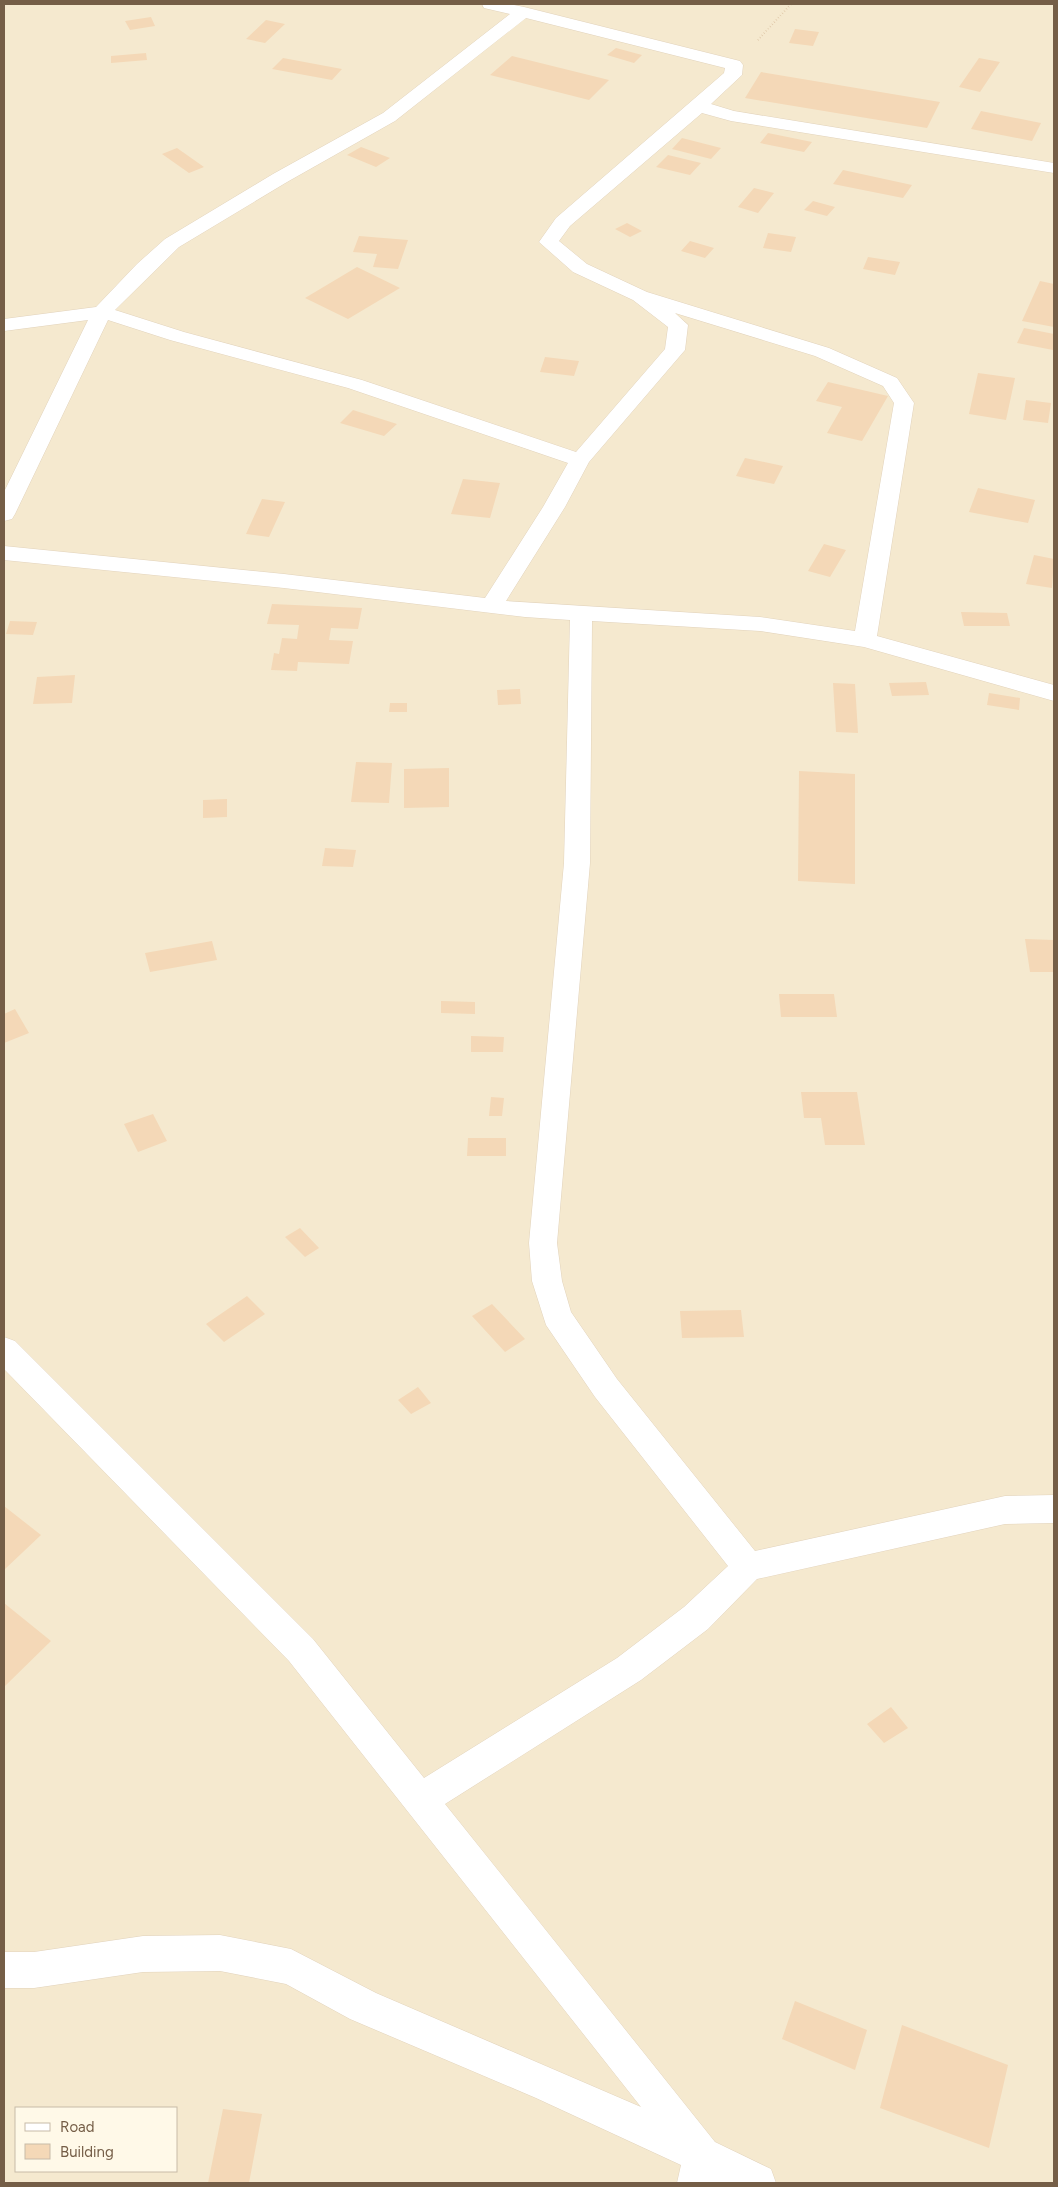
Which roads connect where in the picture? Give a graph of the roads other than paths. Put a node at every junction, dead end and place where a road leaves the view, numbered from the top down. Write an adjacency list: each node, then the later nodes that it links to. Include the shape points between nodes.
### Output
1 (490, 4): 2 (street)
2 (524, 12): 3 (street, via 734,65 733,75); 6 (street, via 389,117 172,243)
3 (699, 106): 4 (street, via 732,116); 5 (street, via 563,222 549,242 580,268)
4 (1054, 168)
5 (640, 296): 8 (street, via 678,324 675,350); 13 (street, via 822,352 890,382 900,396 904,404)
6 (102, 312): 7 (street); 8 (street, via 177,336 355,384); 9 (street)
7 (4, 325)
8 (580, 460): 11 (street, via 554,508)
9 (4, 514)
10 (4, 553): 11 (street)
11 (491, 606): 12 (street)
12 (581, 614): 13 (street, via 760,624); 17 (street, via 577,863 544,1243 547,1281 557,1316 606,1388)
13 (865, 640): 14 (street)
14 (1054, 693)
15 (4, 1350): 18 (street, via 301,1650)
16 (1054, 1509): 17 (street, via 1005,1510)
17 (748, 1567): 18 (street, via 696,1618 628,1669)
18 (420, 1800): 20 (street)
19 (4, 1970): 20 (street, via 34,1970 143,1954 220,1953 291,1968 363,2006 549,2085)
20 (699, 2169): 21 (street)
21 (757, 2183)

